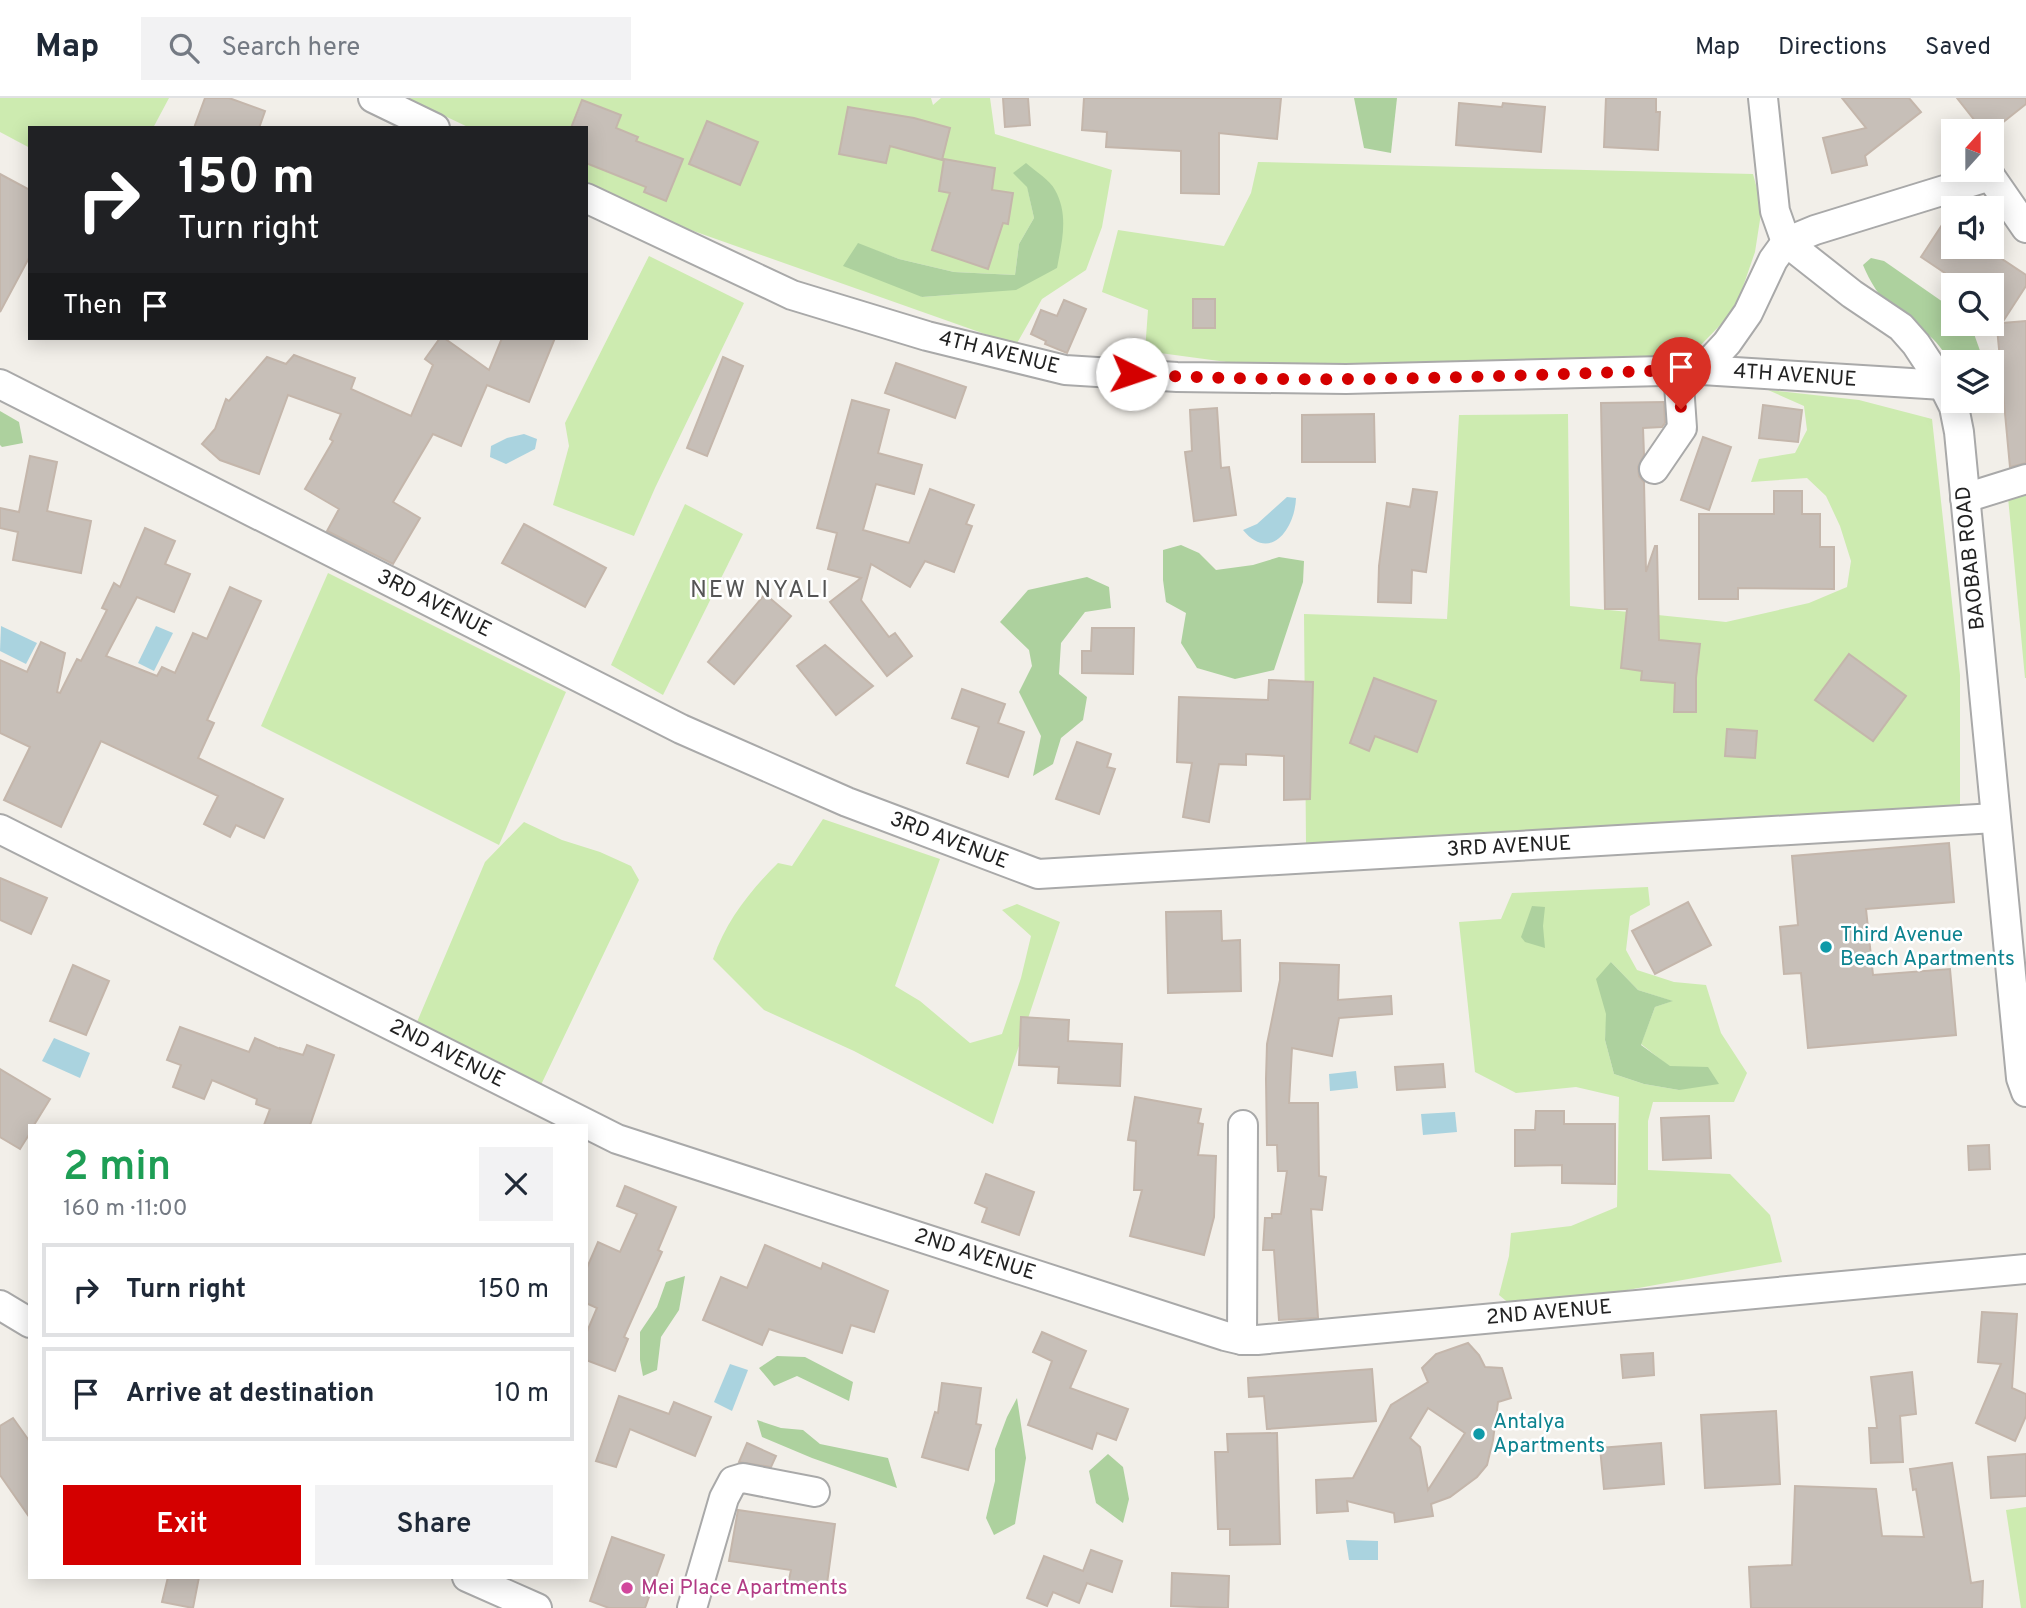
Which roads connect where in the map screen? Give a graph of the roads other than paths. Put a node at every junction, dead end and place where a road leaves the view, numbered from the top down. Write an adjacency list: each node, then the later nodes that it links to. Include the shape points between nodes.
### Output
1 (373, 98): 3 (street)
2 (1763, 98): 8 (street, via 1775,211)
3 (431, 126)
4 (1961, 182): 8 (street)
5 (1994, 182): 7 (street)
6 (588, 199): 9 (street, 4TH AVENUE, via 792,295 928,336 1065,370 1346,379)
7 (2026, 228)
8 (1786, 242): 9 (street, via 1727,343); 10 (street, BAOBAB ROAD, via 1901,327)
9 (1690, 370): 12 (street, 4TH AVENUE); 14 (street, via 1682,428)
10 (1941, 382)
11 (0, 384): 17 (street, 3RD AVENUE, via 681,729 846,802 1038,874)
12 (1941, 385)
13 (1955, 413): 16 (street, BAOBAB ROAD)
14 (1654, 469)
15 (2026, 479): 16 (street)
16 (1965, 498): 17 (street, BAOBAB ROAD)
17 (1995, 818): 19 (street, BAOBAB ROAD)
18 (0, 830): 20 (street, 2ND AVENUE)
19 (2026, 1092)
20 (585, 1124)
21 (588, 1125): 26 (street, 2ND AVENUE, via 617,1139)
22 (1242, 1125): 26 (street)
23 (2026, 1269): 26 (street, 2ND AVENUE)
24 (0, 1305): 25 (street)
25 (28, 1322)
26 (1242, 1340)
27 (815, 1492): 30 (street, via 743,1478 733,1481)
28 (475, 1590): 29 (street)
29 (537, 1608)
30 (692, 1608)

